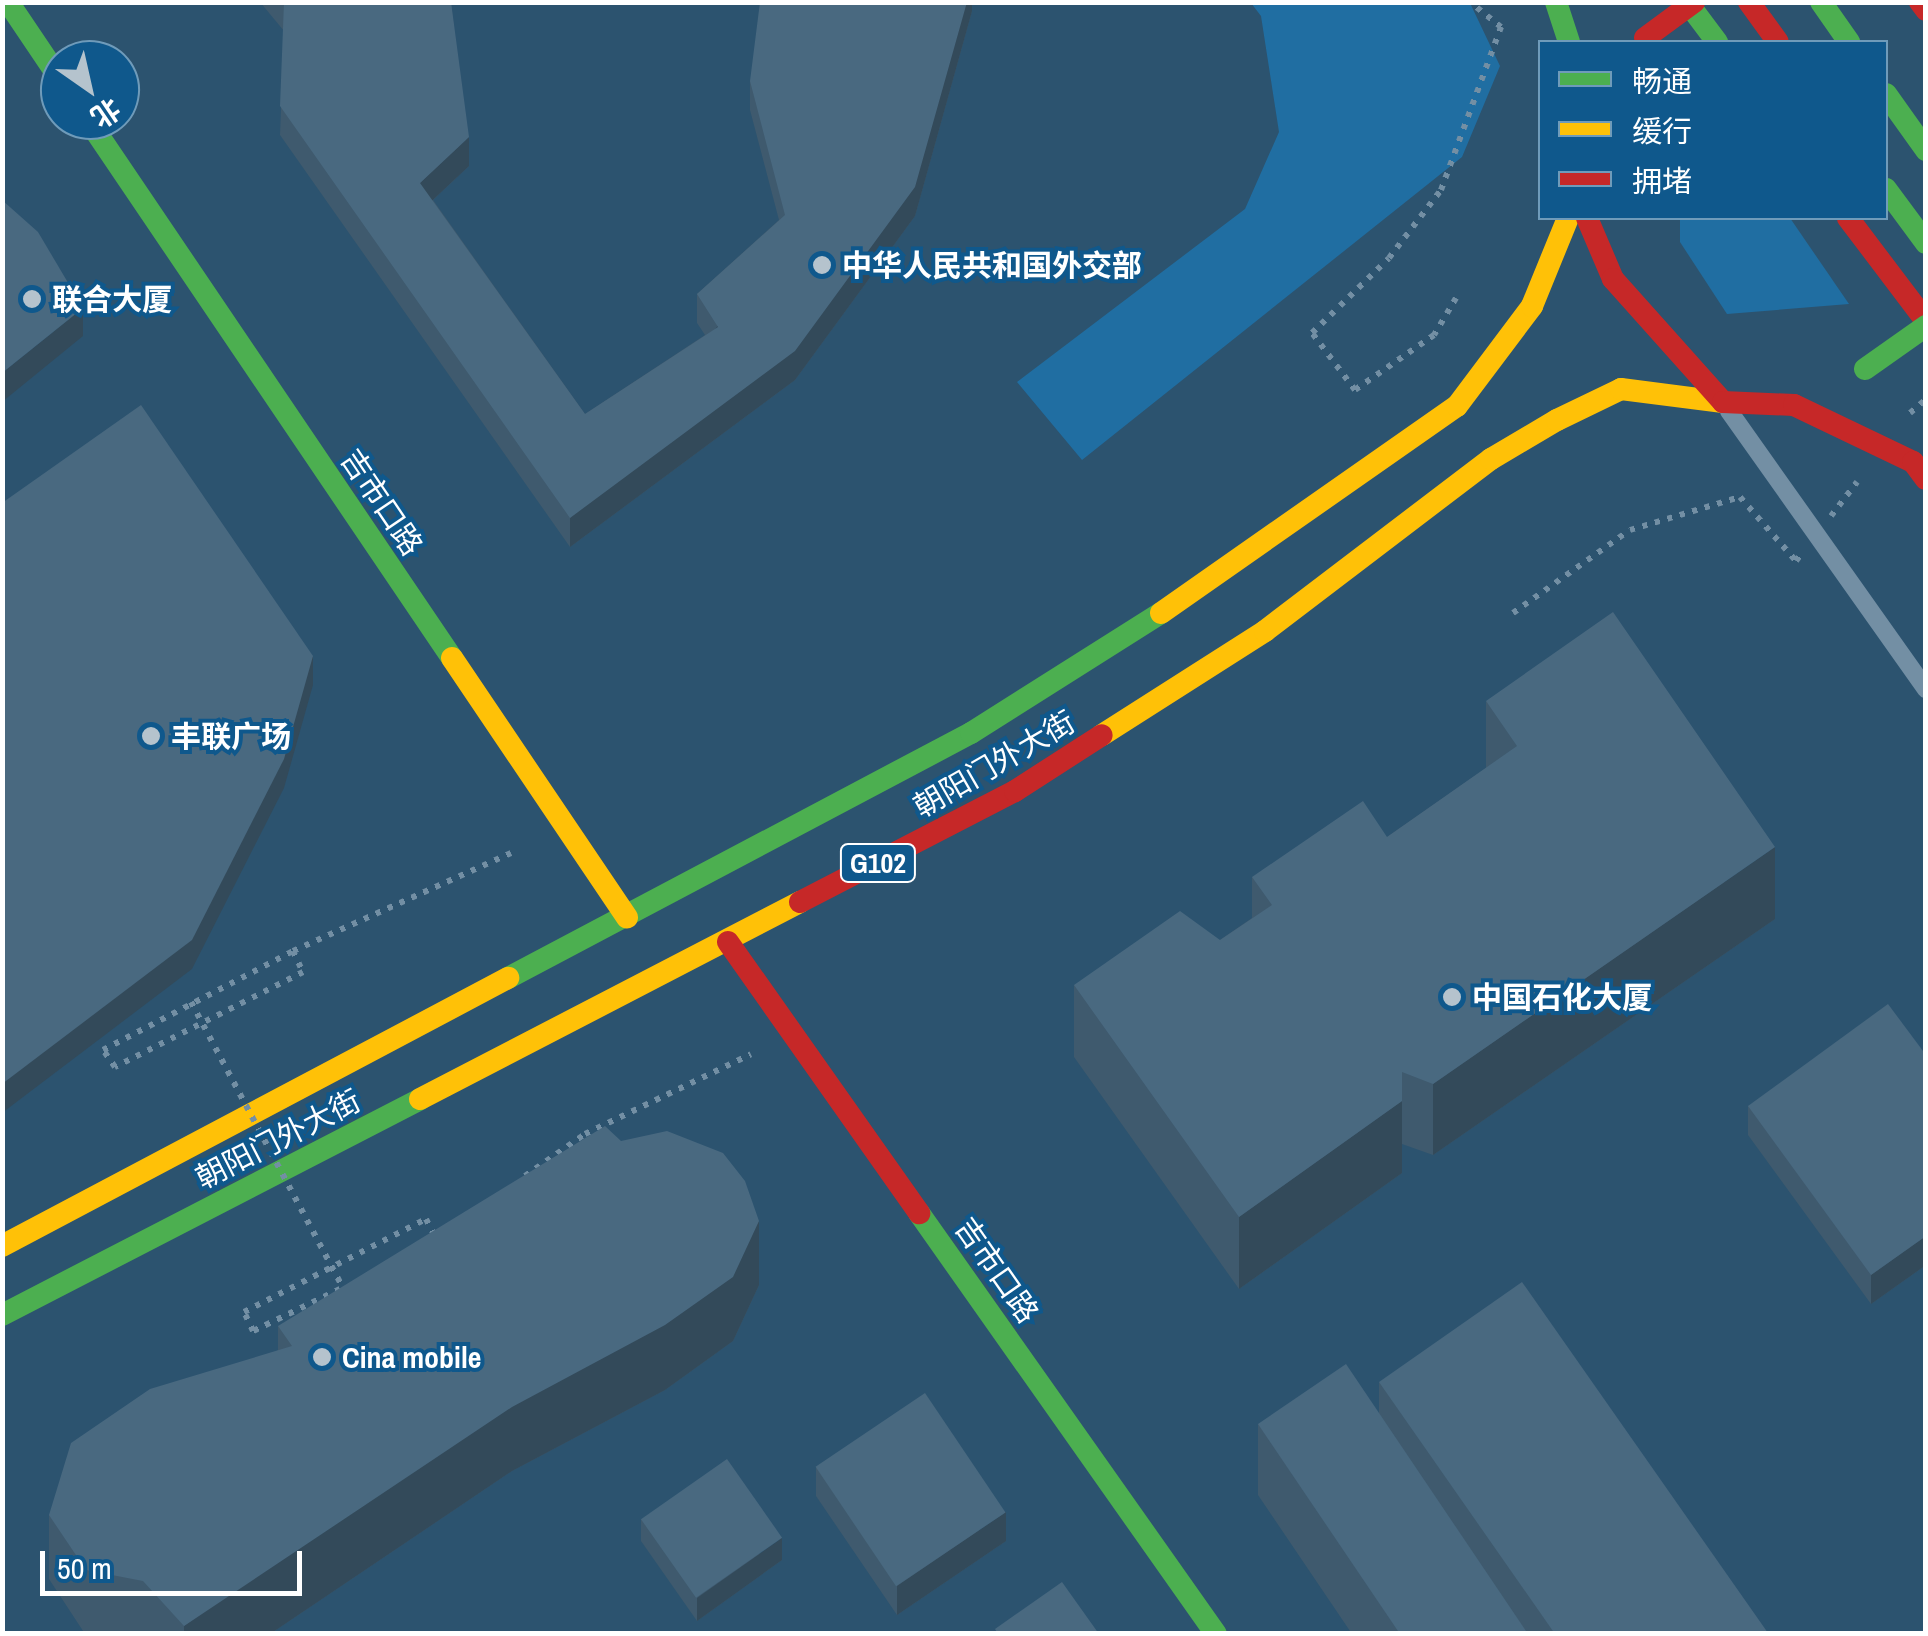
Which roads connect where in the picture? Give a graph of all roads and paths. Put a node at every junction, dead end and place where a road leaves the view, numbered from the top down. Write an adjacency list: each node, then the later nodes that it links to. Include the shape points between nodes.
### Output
1 (8, 2): 14 (main road)
2 (1470, 2): 23 (path, via 1501,27 1441,190 1388,258 1312,332 1355,390 1434,335)
3 (1556, 2): 9 (main road)
4 (1691, 2): 10 (main road, bridge); 11 (main road)
5 (1749, 2): 12 (main road)
6 (1821, 2): 13 (main road)
7 (1920, 2): 8 (main road)
8 (1926, 10)
9 (1568, 40)
10 (1642, 40)
11 (1716, 40)
12 (1777, 40)
13 (1848, 40)
14 (40, 49)
15 (1888, 97): 17 (main road)
16 (102, 140): 32 (main road, 吉市口路)
17 (1926, 150)
18 (1888, 192): 22 (main road)
19 (1567, 220): 32 (main road, 朝阳门外大街 / G102, via 1532,306 1456,406 1217,578 971,734)
20 (1588, 220): 25 (main road, via 1614,280)
21 (1849, 220): 24 (main road)
22 (1926, 243)
23 (1456, 298)
24 (1926, 324): 26 (main road, bridge)
25 (1723, 402): 26 (main road, 朝阳门外大街); 30 (lane); 33 (main road, 朝阳门外大街 / G102, via 1621,389 1557,420 1492,459 1265,631 1014,791)
26 (1794, 405): 27 (main road, via 1913,462)
27 (1926, 479)
28 (1796, 561): 29 (path, via 1740,497 1630,530)
29 (1513, 613)
30 (1926, 689)
31 (511, 853): 34 (path)
32 (627, 917): 40 (main road, 朝阳门外大街 / G102)
33 (728, 942): 44 (main road, 朝阳门外大街 / G102); 45 (main road, 吉市口路)
34 (294, 951): 35 (path); 35 (path, via 303,972 115,1067 102,1050)
35 (191, 1002): 43 (path, bridge)
36 (751, 1054): 37 (path, via 585,1134)
37 (510, 1186)
38 (450, 1228): 39 (path)
39 (435, 1238): 41 (path); 43 (path, via 426,1219 244,1312 253,1331)
40 (2, 1246)
41 (420, 1247)
42 (358, 1279): 43 (path)
43 (343, 1288)
44 (2, 1316)
45 (1216, 1634)

